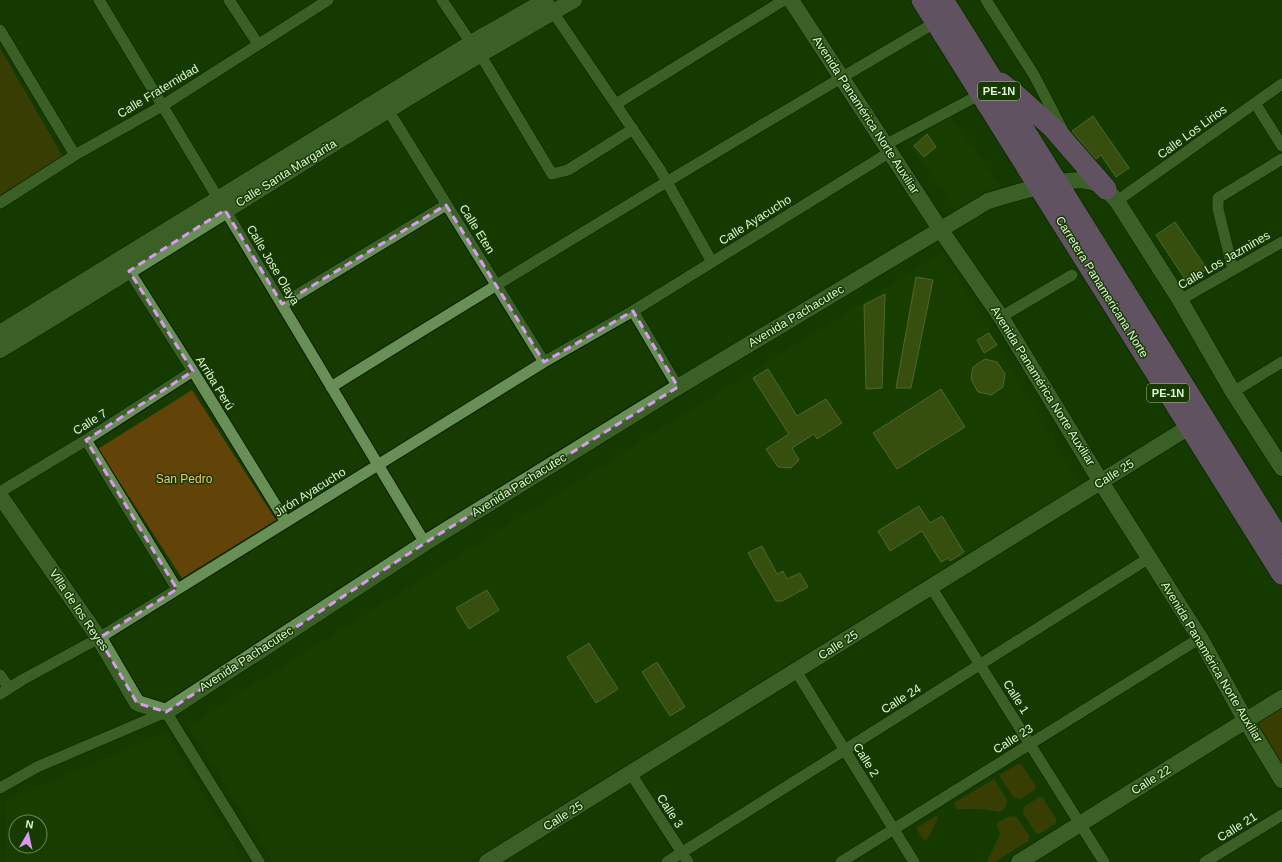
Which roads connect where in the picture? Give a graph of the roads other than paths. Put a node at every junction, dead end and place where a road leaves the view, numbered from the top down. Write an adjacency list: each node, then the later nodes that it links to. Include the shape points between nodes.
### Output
1 (98, 0): 22 (street, Calle Jose Olaya)
2 (230, 0): 14 (street)
3 (328, 0): 14 (street, Calle Fraternidad)
4 (442, 0): 15 (street)
5 (574, 0): 11 (main road, Calle Santa Margarita)
6 (784, 0): 21 (street)
7 (791, 0): 17 (main road, Avenida Panamérica Norte Auxiliar)
8 (922, 0): 12 (highway, Carretera Panamericana Norte / PE-1N)
9 (944, 0): 16 (highway, Carretera Panamericana Norte / PE-1N)
10 (986, 0): 27 (street, via 1034,75)
11 (549, 6): 15 (main road, Calle Santa Margarita); 21 (street)
12 (936, 22): 17 (street); 19 (highway, Carretera Panamericana Norte / PE-1N)
13 (0, 30): 28 (street)
14 (258, 44): 22 (street, Calle Fraternidad)
15 (475, 48): 23 (main road, Calle Santa Margarita); 24 (street, via 552,174 568,170); 34 (main road, Calle Santa Margarita)
16 (989, 74): 27 (highway, via 1053,128); 31 (highway, Carretera Panamericana Norte / PE-1N)
17 (842, 78): 26 (main road, Avenida Panamérica Norte Auxiliar); 30 (street)
18 (1282, 84): 20 (street, Calle Los Lirios)
19 (981, 94): 26 (street, Calle Ayacucho); 31 (highway, Carretera Panamericana Norte / PE-1N)
20 (1255, 103): 25 (street); 32 (street, Calle Los Lirios)
21 (616, 104): 24 (street)
22 (162, 106): 28 (street, Calle Fraternidad); 34 (street, Calle Jose Olaya)
23 (388, 110): 34 (main road, Calle Santa Margarita); 35 (street, Calle Eten)
24 (633, 129): 30 (street)
25 (1281, 143)
26 (888, 148): 36 (main road, Avenida Panamérica Norte Auxiliar); 38 (street, Calle Ayacucho)
27 (1072, 149): 32 (highway)
28 (75, 155): 33 (street, Calle Fraternidad)
29 (1282, 159): 40 (street, via 1218,198 1218,209)
30 (667, 182): 38 (street); 42 (street)
31 (1048, 184): 32 (main road, Avenida Pachacutec, via 1081,180 1095,183); 36 (main road, Avenida Pachacutec, via 988,201); 55 (highway, Carretera Panamericana Norte / PE-1N); 64 (highway, Carretera Panamericana Norte / PE-1N)
32 (1112, 195): 43 (main road)
33 (0, 203)
34 (222, 205): 39 (main road, Calle Santa Margarita); 44 (street, Calle Jose Olaya)
35 (446, 205): 42 (street, Calle Eten); 44 (street)
36 (940, 229): 46 (main road, Avenida Panamérica Norte Auxiliar); 53 (main road, Avenida Pachacutec)
37 (1282, 242): 40 (street, Calle Los Jazmines)
38 (712, 262): 45 (street, Calle Ayacucho)
39 (125, 265): 47 (main road, Calle Santa Margarita); 48 (main road, Calle Santa Margarita); 51 (street, Arriba Perú)
40 (1233, 270): 43 (street, Calle Los Jazmines)
41 (1072, 275): 46 (street)
42 (496, 285): 49 (street, Calle Eten); 52 (street)
43 (1180, 300): 54 (main road)
44 (282, 304): 52 (street, Calle Jose Olaya)
45 (633, 310): 49 (street, Jirón Ayacucho); 53 (street)
46 (1001, 317): 59 (main road, Avenida Panamérica Norte Auxiliar)
47 (0, 333)
48 (0, 350)
49 (544, 362): 57 (street, Jirón Ayacucho)
50 (1282, 362): 54 (street)
51 (193, 372): 56 (street, Calle 7); 62 (street, Arriba Perú)
52 (331, 387): 57 (street, Calle Jose Olaya)
53 (678, 387): 63 (main road, Avenida Pachacutec)
54 (1233, 392): 58 (main road)
55 (1189, 427): 59 (main road, Calle 25); 66 (highway, Carretera Panamericana Norte / PE-1N)
56 (86, 440): 60 (street, Calle 7); 68 (street)
57 (378, 465): 62 (street, Jirón Ayacucho); 63 (street, Calle Jose Olaya)
58 (1282, 468)
59 (1101, 482): 65 (main road, Avenida Panamérica Norte Auxiliar); 67 (main road, Calle 25)
60 (0, 492)
61 (0, 496): 69 (main road, Villa de los Reyes)
62 (286, 522): 68 (street, Jirón Ayacucho)
63 (425, 543): 76 (main road, Avenida Pachacutec)
64 (1282, 543)
65 (1149, 558): 70 (main road, Avenida Panamérica Norte Auxiliar); 71 (street, Calle 24)
66 (1282, 574)
67 (931, 587): 71 (street, Calle 1); 72 (main road, Calle 25)
68 (177, 589): 69 (street, Jirón Ayacucho)
69 (99, 638): 74 (street, Jirón Ayacucho); 76 (main road, Villa de los Reyes, via 137,703)
70 (1200, 638): 77 (main road, Avenida Panamérica Norte Auxiliar); 78 (street, Calle 23)
71 (980, 665): 78 (street, Calle 1); 79 (street, Calle 24)
72 (796, 671): 79 (street, Calle 2); 80 (main road, Calle 25)
73 (0, 675): 74 (street)
74 (4, 691)
75 (1282, 698): 77 (main road, Calle 22)
76 (166, 712): 82 (street, Avenida Pachacutec, via 37,767); 87 (street)
77 (1246, 721): 81 (main road, Avenida Panamérica Norte Auxiliar); 84 (main road, Calle 22)
78 (1030, 744): 84 (street, Calle 1); 85 (street, Calle 23)
79 (845, 750): 85 (street, Calle 2); 86 (street, Calle 24)
80 (631, 774): 86 (street, Calle 3); 88 (main road, Calle 25)
81 (1282, 780)
82 (0, 788)
83 (1282, 815): 94 (street, Calle 21)
84 (1080, 824): 92 (main road, Calle 22); 93 (street, Calle 1)
85 (894, 829): 90 (street, Calle 23); 91 (street, Calle 2)
86 (685, 857): 89 (street, Calle 24)
87 (259, 862)
88 (487, 862)
89 (667, 862)
90 (840, 862)
91 (914, 862)
92 (1019, 862)
93 (1104, 862)
94 (1205, 862)

